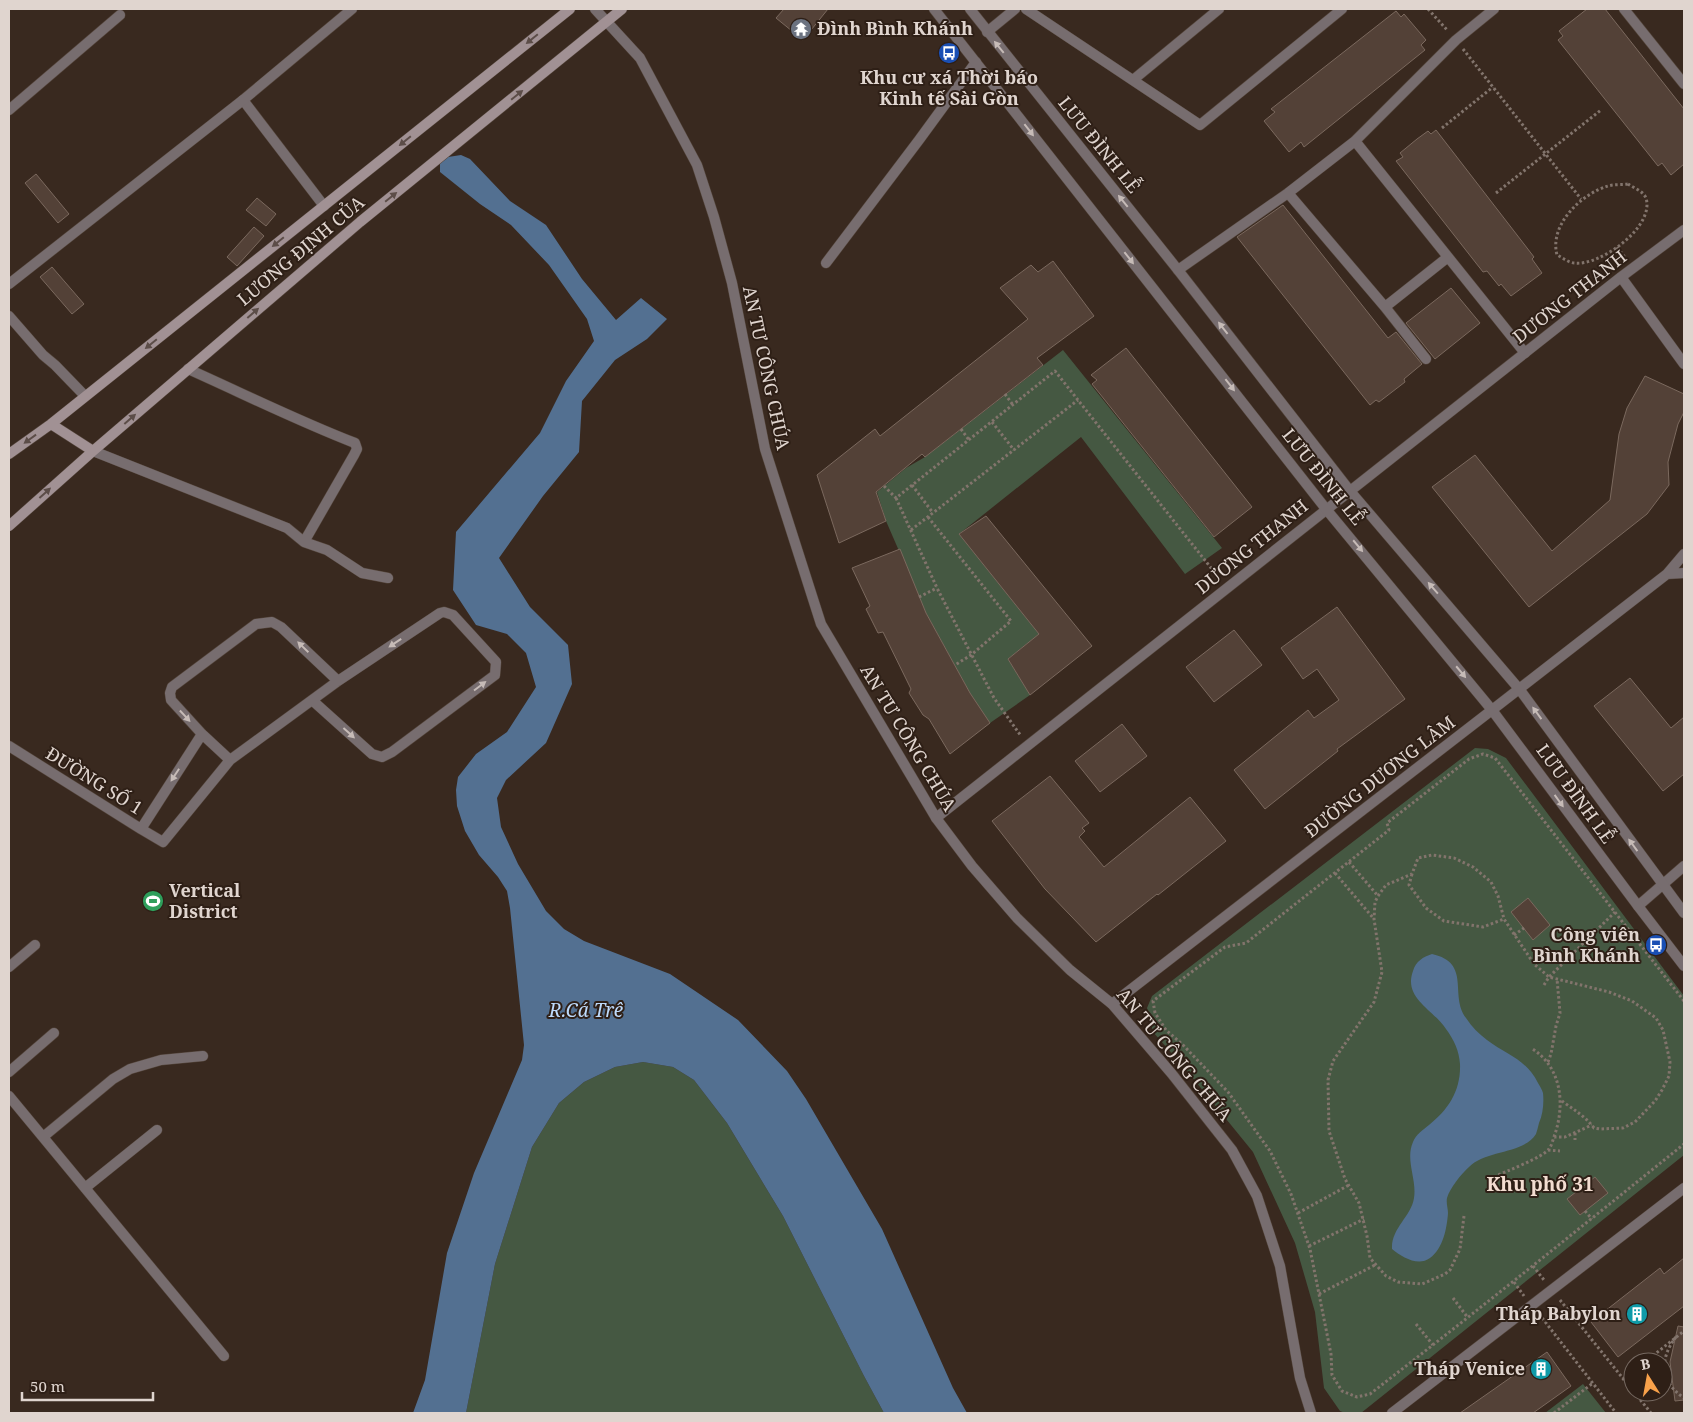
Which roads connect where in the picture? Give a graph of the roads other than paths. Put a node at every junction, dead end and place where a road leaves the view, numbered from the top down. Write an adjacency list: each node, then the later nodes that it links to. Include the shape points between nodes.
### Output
1 (352, 9): 19 (street)
2 (570, 9): 23 (main road, LƯƠNG ĐỊNH CỦA, one-way to 23)
3 (595, 9): 14 (street, AN TƯ CÔNG CHÚA)
4 (622, 9): 14 (main road, LƯƠNG ĐỊNH CỦA)
5 (934, 9): 16 (street, LƯU ĐÌNH LỄ)
6 (970, 9): 15 (street, LƯU ĐÌNH LỄ)
7 (1016, 9): 15 (street)
8 (1026, 9): 18 (street)
9 (1219, 9): 18 (street)
10 (1342, 9): 18 (street, via 1200,125)
11 (1494, 9): 21 (street, via 1456,40)
12 (1624, 9): 17 (street)
13 (120, 16): 20 (street)
14 (606, 22): 35 (main road, LƯƠNG ĐỊNH CỦA, one-way to 14, via 360,222); 55 (street, AN TƯ CÔNG CHÚA, via 640,58 697,165 732,283 765,449 821,624)
15 (987, 32): 27 (street, LƯU ĐÌNH LỄ, one-way to 15)
16 (976, 62): 26 (street); 41 (street, LƯU ĐÌNH LỄ, one-way to 41)
17 (1683, 79)
18 (1133, 80)
19 (243, 100): 23 (street); 29 (street)
20 (9, 110)
21 (1355, 141): 22 (street); 25 (street)
22 (1288, 193): 27 (street); 30 (street)
23 (324, 206): 36 (main road, LƯƠNG ĐỊNH CỦA, one-way to 36)
24 (1684, 230): 28 (street, DƯƠNG THANH)
25 (1448, 257): 30 (street); 32 (street)
26 (826, 263)
27 (1178, 270): 40 (street, LƯU ĐÌNH LỄ, one-way to 27)
28 (1621, 277): 32 (street, DƯƠNG THANH); 34 (street)
29 (9, 284)
30 (1385, 306): 33 (street)
31 (9, 316): 36 (street)
32 (1525, 353): 40 (street, DƯƠNG THANH)
33 (1426, 359)
34 (1684, 364)
35 (188, 369): 38 (main road, LƯƠNG ĐỊNH CỦA, one-way to 35); 43 (street, via 355,443 354,455)
36 (85, 396): 37 (main road, LƯƠNG ĐỊNH CỦA)
37 (50, 424): 38 (main road); 39 (main road, LƯƠNG ĐỊNH CỦA, one-way to 39)
38 (93, 450): 42 (main road, LƯƠNG ĐỊNH CỦA, one-way to 38); 43 (street, via 286,528)
39 (9, 454)
40 (1350, 491): 41 (street, DƯƠNG THANH); 49 (street, LƯU ĐÌNH LỄ, one-way to 40)
41 (1326, 509): 51 (street, LƯU ĐÌNH LỄ, one-way to 51); 55 (street, DƯƠNG THANH)
42 (9, 526)
43 (304, 542): 47 (street, via 326,550 362,572)
44 (1684, 554): 46 (street, ĐƯỜNG DƯƠNG LÂM)
45 (1684, 573): 46 (street)
46 (1667, 574): 49 (street, ĐƯỜNG DƯƠNG LÂM)
47 (388, 578)
48 (338, 682): 50 (street); 50 (street, one-way to 48, via 372,754 382,757 495,675 496,662 453,614 444,612); 52 (street, one-way to 52, via 281,627 272,622 256,624 172,687 171,700)
49 (1520, 690): 51 (street, ĐƯỜNG DƯƠNG LÂM); 58 (street, LƯU ĐÌNH LỄ, one-way to 49)
50 (313, 701): 54 (street)
51 (1492, 710): 59 (street, LƯU ĐÌNH LỄ, one-way to 59); 64 (street, ĐƯỜNG DƯƠNG LÂM)
52 (202, 734): 54 (street); 56 (street, one-way to 56)
53 (9, 746): 56 (street, ĐƯỜNG SỐ 1)
54 (230, 760): 56 (street, ĐƯỜNG SỐ 1, via 163,842)
55 (936, 818): 64 (street, AN TƯ CÔNG CHÚA, via 1017,918 1070,970)
56 (141, 829)
57 (1684, 866): 58 (street)
58 (1662, 884): 59 (street); 60 (street, LƯU ĐÌNH LỄ)
59 (1638, 906): 62 (street, LƯU ĐÌNH LỄ)
60 (1684, 913)
61 (35, 945): 63 (street)
62 (1684, 966)
63 (9, 967)
64 (1112, 1004): 74 (street, AN TƯ CÔNG CHÚA, via 1232,1150 1256,1196 1280,1266 1300,1378)
65 (54, 1033): 67 (street)
66 (203, 1056): 70 (street, via 160,1060 130,1070 113,1079)
67 (9, 1072)
68 (9, 1096): 70 (street)
69 (157, 1130): 71 (street)
70 (43, 1137): 71 (street)
71 (85, 1188): 73 (street)
72 (1684, 1188): 75 (street)
73 (224, 1356)
74 (1311, 1413)
75 (1392, 1413)

